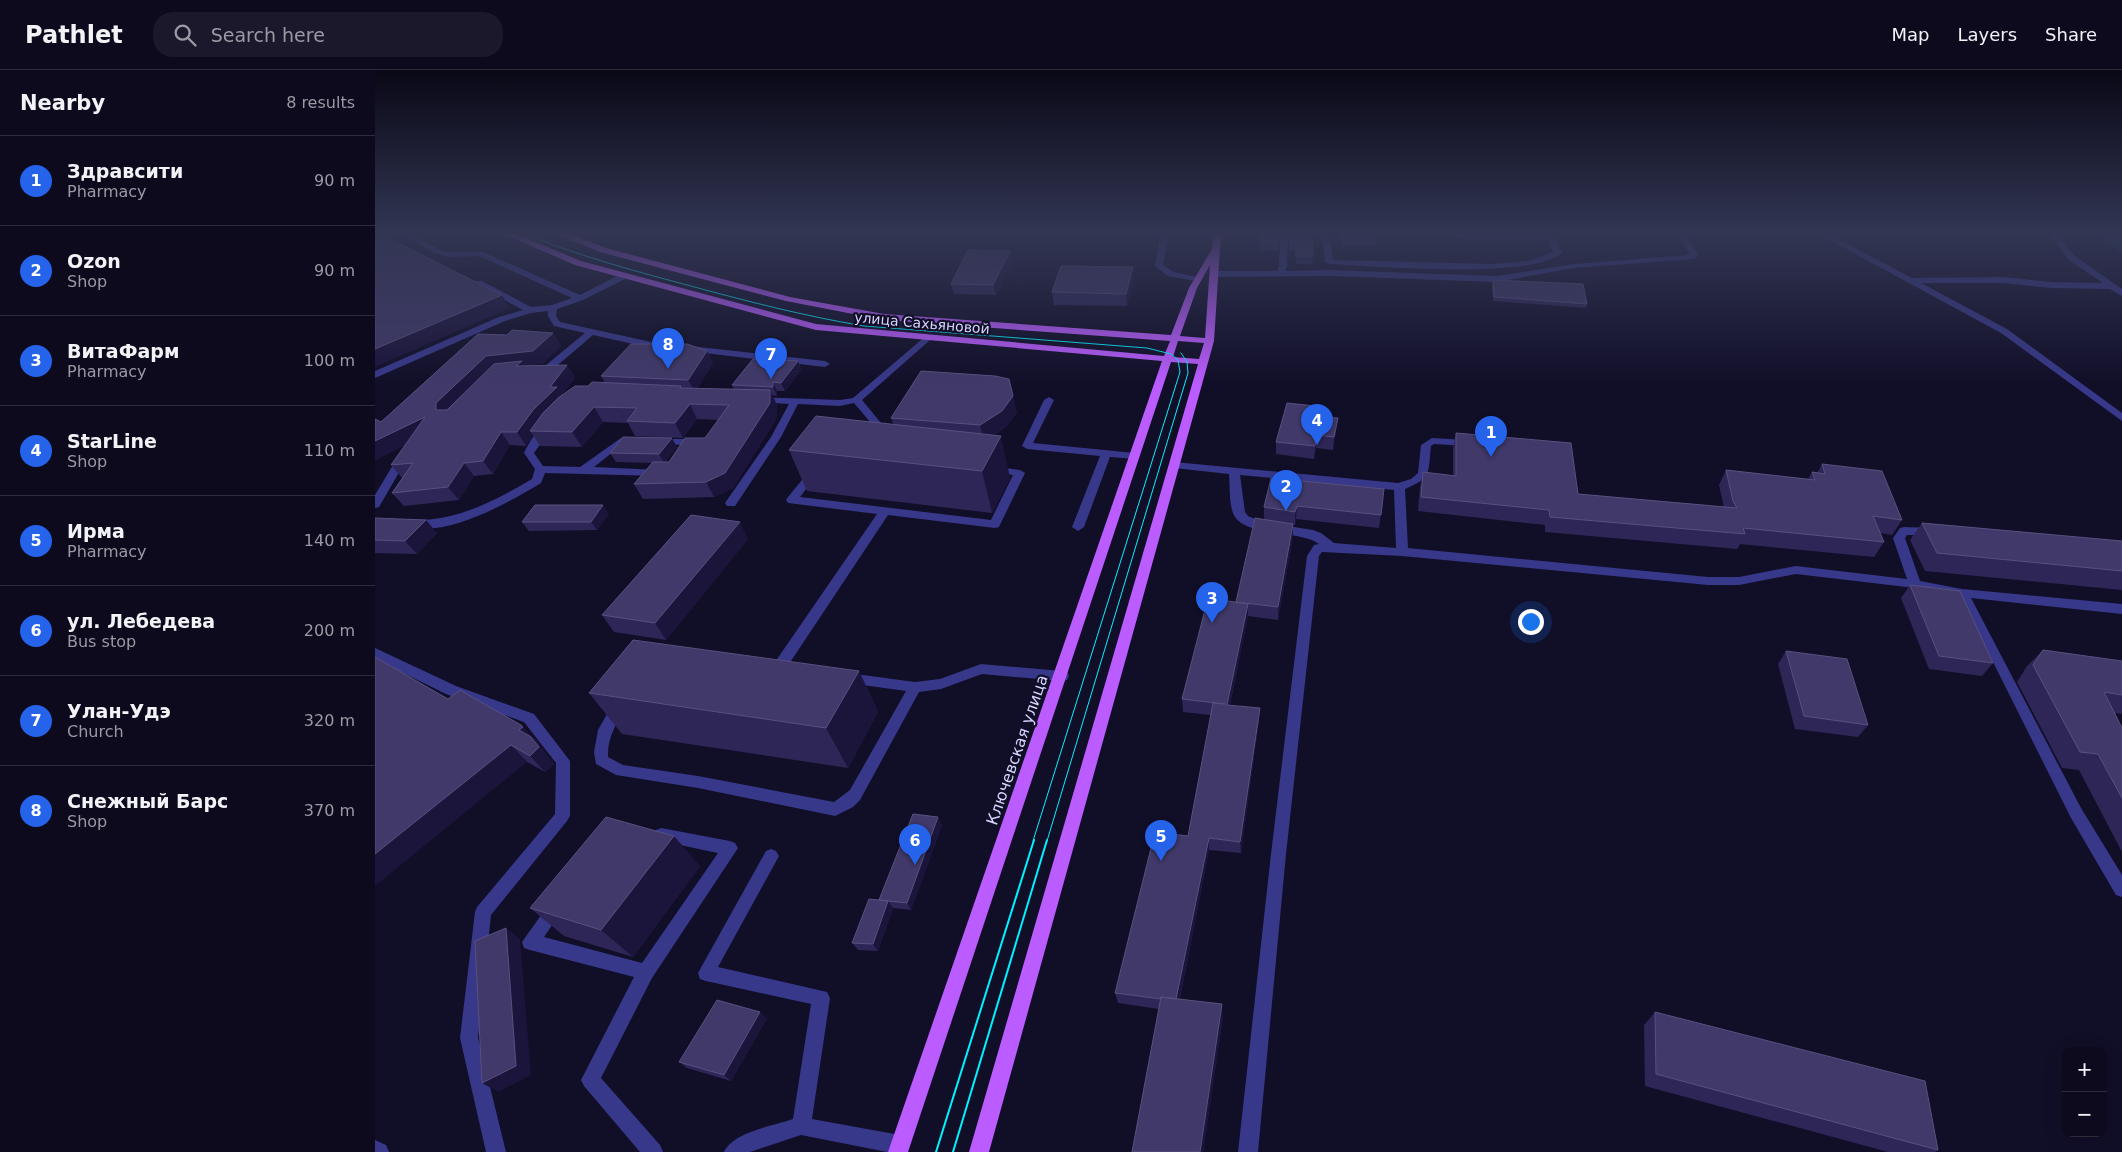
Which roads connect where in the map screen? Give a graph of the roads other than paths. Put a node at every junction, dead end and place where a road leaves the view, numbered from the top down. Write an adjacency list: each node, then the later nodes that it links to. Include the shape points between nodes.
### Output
1 (545, 282): 13 (street)
2 (611, 282): 13 (street)
3 (648, 282): 16 (main road, улица Сахьяновой, via 816,326)
4 (726, 282): 16 (main road, улица Сахьяновой, via 789,299)
5 (1196, 282): 18 (main road, Ключевская улица)
6 (1214, 282): 22 (main road)
7 (1913, 282): 31 (street, via 2004,332)
8 (2022, 282): 11 (street)
9 (2108, 282): 11 (street)
10 (479, 283): 15 (street)
11 (2113, 286): 12 (street)
12 (2122, 293)
13 (580, 298): 14 (street)
14 (553, 308): 15 (street); 17 (street, via 552,316 557,324)
15 (530, 310): 26 (street, via 502,319)
16 (846, 320): 18 (main road, улица Сахьяновой, via 891,317); 19 (main road, улица Сахьяновой)
17 (591, 332): 20 (street); 25 (street, via 549,368)
18 (1176, 337): 22 (main road, улица Сахьяновой); 23 (main road, Ключевская улица)
19 (927, 338): 23 (main road, улица Сахьяновой); 28 (street)
20 (665, 347)
21 (684, 349): 24 (street)
22 (1206, 351): 23 (main road, улица Сахьяновой); 40 (main road)
23 (1168, 358): 37 (main road, Ключевская улица)
24 (825, 364)
25 (524, 370)
26 (375, 376)
27 (747, 398): 30 (street)
28 (856, 400): 30 (street, via 840,403); 34 (street, via 876,423)
29 (1049, 400): 36 (street, via 1027,446)
30 (795, 401): 47 (street, via 776,437)
31 (2122, 418)
32 (552, 422): 42 (street, via 529,453)
33 (1466, 443): 46 (street, via 1432,441 1426,445 1423,474 1415,481)
34 (861, 445)
35 (408, 448): 48 (street)
36 (1106, 453): 37 (street); 51 (street)
37 (1135, 456): 63 (main road, Ключевская улица)
38 (682, 458): 44 (street, via 693,442 621,441)
39 (819, 465): 49 (street, via 791,500)
40 (1174, 465): 43 (street); 78 (main road)
41 (982, 468): 49 (street, via 1020,472 995,524)
42 (540, 469): 44 (street); 50 (street, via 537,481 461,517 429,526)
43 (1234, 470): 46 (street); 53 (street, via 1242,519 1251,524 1309,533)
44 (581, 471): 45 (street)
45 (672, 474)
46 (1399, 486): 54 (street)
47 (731, 503)
48 (375, 504)
49 (885, 511): 60 (street)
50 (402, 523)
51 (1078, 527)
52 (1941, 533): 55 (street, via 1904,531 1899,538)
53 (1331, 547): 54 (street); 79 (street, via 1318,548 1313,556 1261,1005)
54 (1402, 552): 55 (street, via 1708,581 1739,581 1796,570)
55 (1915, 584): 56 (street)
56 (1962, 594): 57 (street); 68 (street, via 2075,813)
57 (2122, 608)
58 (375, 653): 75 (street, via 451,690 529,718 563,761 561,816 483,912 469,1038)
59 (760, 666): 60 (street)
60 (778, 669): 61 (street)
61 (798, 671)
62 (837, 676): 64 (street)
63 (1061, 676): 64 (street, via 981,669 941,684); 72 (main road, Ключевская улица)
64 (915, 687): 65 (street, via 855,794 835,809 615,768 601,760 600,746 605,727)
65 (627, 694)
66 (645, 832): 70 (street, via 730,848)
67 (771, 856): 71 (street, via 706,973 821,998)
68 (2122, 890)
69 (565, 896): 70 (street, via 530,942)
70 (646, 972): 76 (street, via 590,1080)
71 (801, 1126): 72 (street); 77 (street, via 742,1145)
72 (899, 1148)
73 (375, 1150): 74 (street)
74 (379, 1152)
75 (496, 1152)
76 (653, 1152)
77 (734, 1152)
78 (979, 1152)
79 (1248, 1152)

